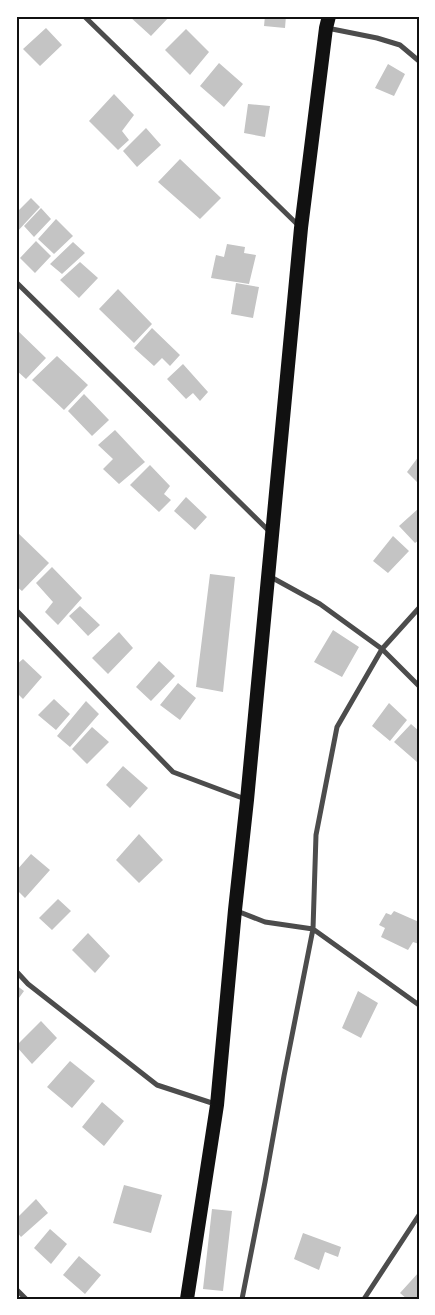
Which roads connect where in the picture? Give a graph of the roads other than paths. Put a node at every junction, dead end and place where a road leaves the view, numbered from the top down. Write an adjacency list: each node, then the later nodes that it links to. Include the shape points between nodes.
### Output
1 (84, 16): 4 (street)
2 (328, 22): 3 (street, via 400,45); 4 (highway)
3 (419, 61)
4 (301, 228): 6 (highway)
5 (16, 282): 6 (street)
6 (272, 534): 7 (highway)
7 (268, 575): 10 (street, via 320,604); 12 (highway)
8 (419, 608): 10 (street)
9 (16, 610): 12 (street, via 173,772)
10 (382, 649): 11 (street); 14 (street, via 337,727 316,835)
11 (419, 686)
12 (247, 800): 13 (highway)
13 (234, 910): 14 (street, via 265,922); 17 (highway)
14 (313, 929): 16 (street); 22 (street)
15 (16, 971): 17 (street, via 28,984 157,1085)
16 (419, 1005)
17 (217, 1105): 21 (highway)
18 (419, 1215): 23 (street)
19 (16, 1289): 20 (street)
20 (26, 1299)
21 (187, 1299)
22 (242, 1299)
23 (364, 1299)

